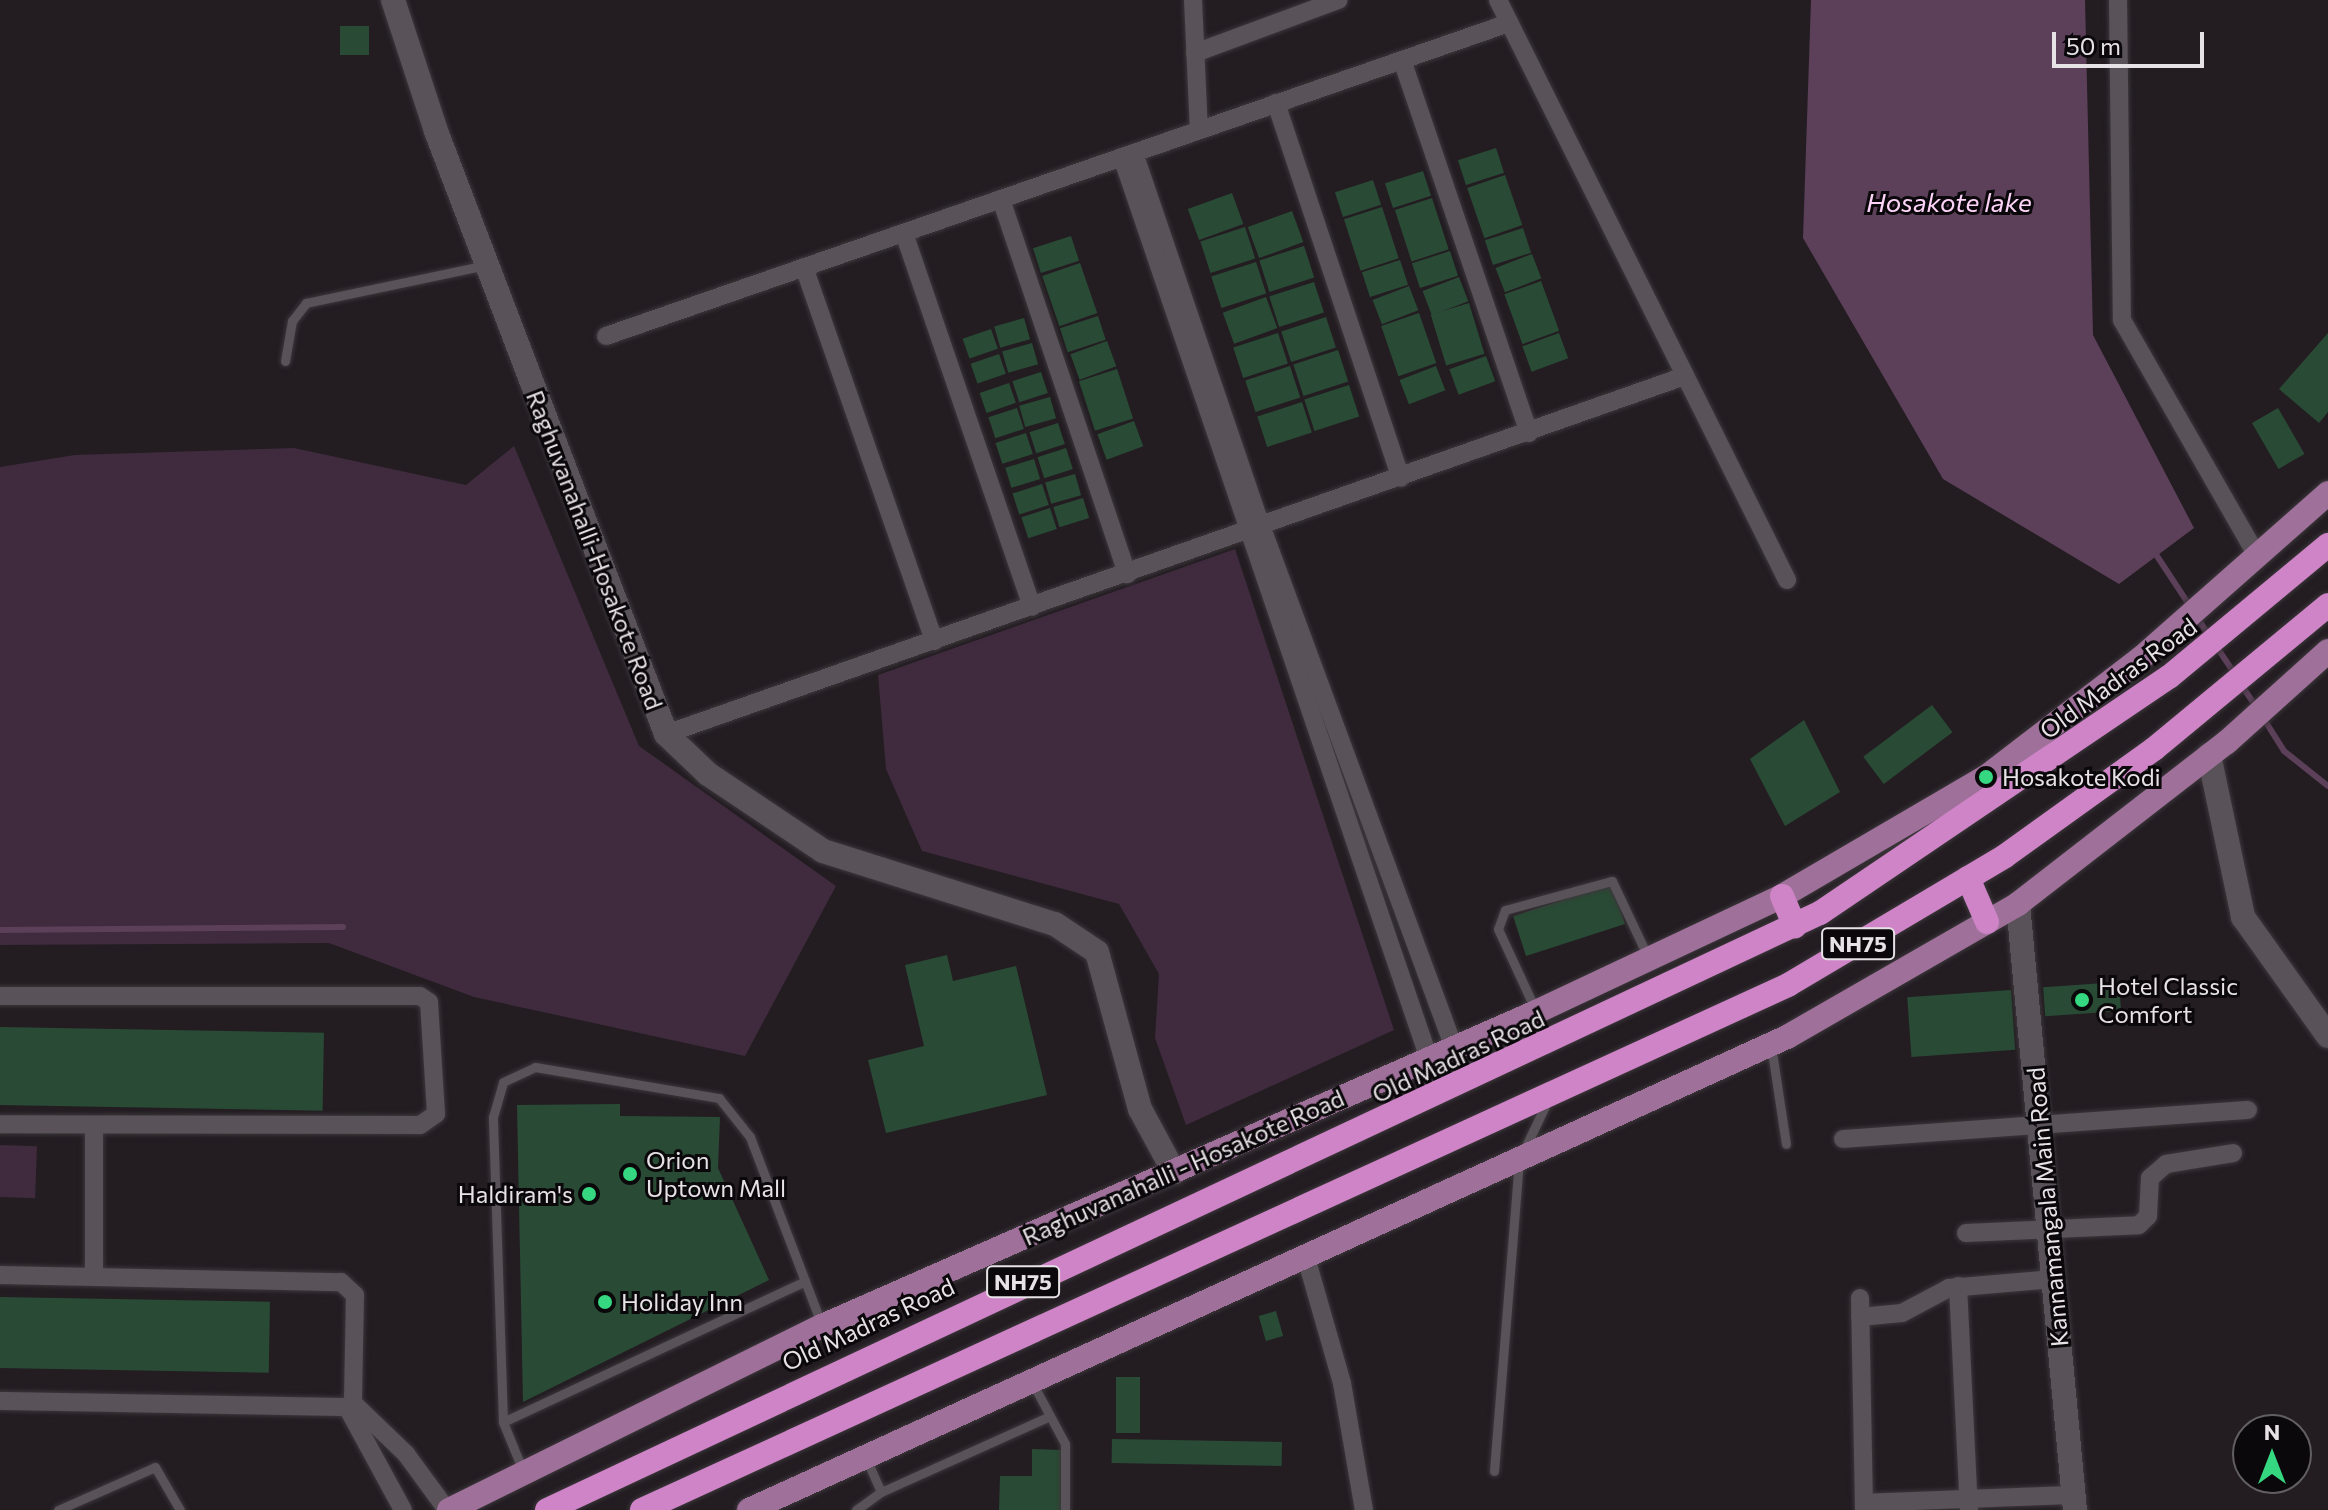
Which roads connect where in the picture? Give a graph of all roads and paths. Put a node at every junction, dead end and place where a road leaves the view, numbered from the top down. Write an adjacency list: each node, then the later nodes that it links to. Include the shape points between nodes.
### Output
1 (393, 0): 14 (main road, Raghuvanahalli-Hosakote Road)
2 (1193, 0): 7 (street)
3 (1338, 0): 7 (street)
4 (1498, 0): 6 (street)
5 (2118, 0): 24 (street, via 2122,320)
6 (1509, 23): 8 (street); 18 (street)
7 (1195, 53): 10 (street)
8 (1402, 60): 9 (street); 19 (street)
9 (1276, 103): 10 (street); 20 (street)
10 (1199, 130): 11 (street)
11 (1128, 155): 12 (street); 22 (street)
12 (1001, 199): 13 (street); 25 (street)
13 (904, 233): 15 (street); 28 (street)
14 (486, 265): 17 (lane, via 314,299 292,321); 31 (main road, Raghuvanahalli-Hosakote Road)
15 (804, 267): 16 (street); 29 (street)
16 (606, 336)
17 (285, 361)
18 (1685, 376): 19 (street); 26 (street)
19 (1529, 433): 20 (street)
20 (1401, 478): 22 (street)
21 (2328, 493): 24 (main road, Raghuvanahalli - Hosakote Road)
22 (1254, 530): 25 (street); 43 (street); 44 (street)
23 (2328, 545): 37 (highway, Old Madras Road / NH75, via 2169,677 1994,802)
24 (2250, 565): 34 (main road, Raghuvanahalli - Hosakote Road, via 2140,659 1986,777)
25 (1127, 574): 28 (street)
26 (1787, 580)
27 (2328, 605): 33 (highway, NH75, via 2192,719)
28 (1032, 607): 29 (street)
29 (934, 641): 31 (street)
30 (2322, 658): 32 (main road)
31 (666, 734): 54 (main road, Raghuvanahalli-Hosakote Road, via 708,774 823,851 1055,924 1097,952 1140,1109)
32 (2218, 748): 35 (main road); 41 (main road, via 2243,917)
33 (1968, 878): 36 (highway); 45 (highway, NH75, via 1788,985)
34 (1782, 896): 37 (highway); 38 (main road, Raghuvanahalli - Hosakote Road)
35 (2018, 904): 36 (main road); 48 (main road, Kannamangala Main Road)
36 (1987, 922): 42 (main road)
37 (1795, 926): 82 (highway, Old Madras Road / NH75)
38 (1649, 961): 40 (main road, Raghuvanahalli - Hosakote Road); 40 (lane, via 1612,881 1505,910 1498,929)
39 (0, 996): 49 (street, via 420,996 429,1002 432,1123)
40 (1536, 1012): 43 (main road, Raghuvanahalli - Hosakote Road)
41 (2328, 1036)
42 (1771, 1045): 51 (lane); 53 (main road)
43 (1454, 1048): 44 (main road, Raghuvanahalli - Hosakote Road)
44 (1429, 1059): 54 (main road, Raghuvanahalli - Hosakote Road)
45 (1549, 1099): 53 (lane); 83 (highway, NH75, via 1195,1253)
46 (2248, 1110): 48 (street)
47 (0, 1124): 49 (street)
48 (2039, 1127): 50 (street); 56 (main road, Kannamangala Main Road)
49 (94, 1129): 59 (street)
50 (1843, 1139)
51 (1786, 1144)
52 (2233, 1153): 56 (street, via 2166,1164 2150,1178 2148,1216 2139,1225)
53 (1519, 1161): 57 (main road); 73 (lane)
54 (1174, 1172): 65 (main road, Raghuvanahalli - Hosakote Road)
55 (1966, 1233): 56 (street)
56 (2049, 1233): 60 (main road, Kannamangala Main Road)
57 (1305, 1254): 66 (main road); 87 (street, via 1342,1383)
58 (0, 1275): 59 (street)
59 (94, 1277): 68 (street, via 341,1282 355,1295)
60 (2054, 1279): 62 (street); 75 (main road, Kannamangala Main Road)
61 (805, 1281): 65 (lane); 70 (lane); 70 (lane, via 750,1137 719,1098 535,1067 503,1082 493,1117)
62 (1958, 1286): 64 (street, via 1902,1313); 76 (street)
63 (1860, 1298): 64 (street)
64 (1860, 1317): 77 (street)
65 (822, 1326): 72 (main road, Raghuvanahalli - Hosakote Road)
66 (1030, 1378): 69 (lane); 71 (main road)
67 (0, 1401): 68 (street)
68 (350, 1405): 80 (street); 81 (street, via 406,1454)
69 (1050, 1416): 74 (lane); 86 (lane, via 1065,1444)
70 (503, 1422): 72 (lane)
71 (865, 1455): 74 (lane); 84 (main road)
72 (523, 1471): 81 (main road, Raghuvanahalli - Hosakote Road)
73 (1494, 1471)
74 (881, 1492): 85 (lane)
75 (2074, 1503): 76 (street)
76 (1969, 1505): 77 (street)
77 (1864, 1506)
78 (58, 1510): 79 (lane, via 155,1467)
79 (180, 1510)
80 (403, 1510)
81 (448, 1510)
82 (547, 1510)
83 (642, 1510)
84 (749, 1510)
85 (856, 1510)
86 (1065, 1510)
87 (1364, 1510)

